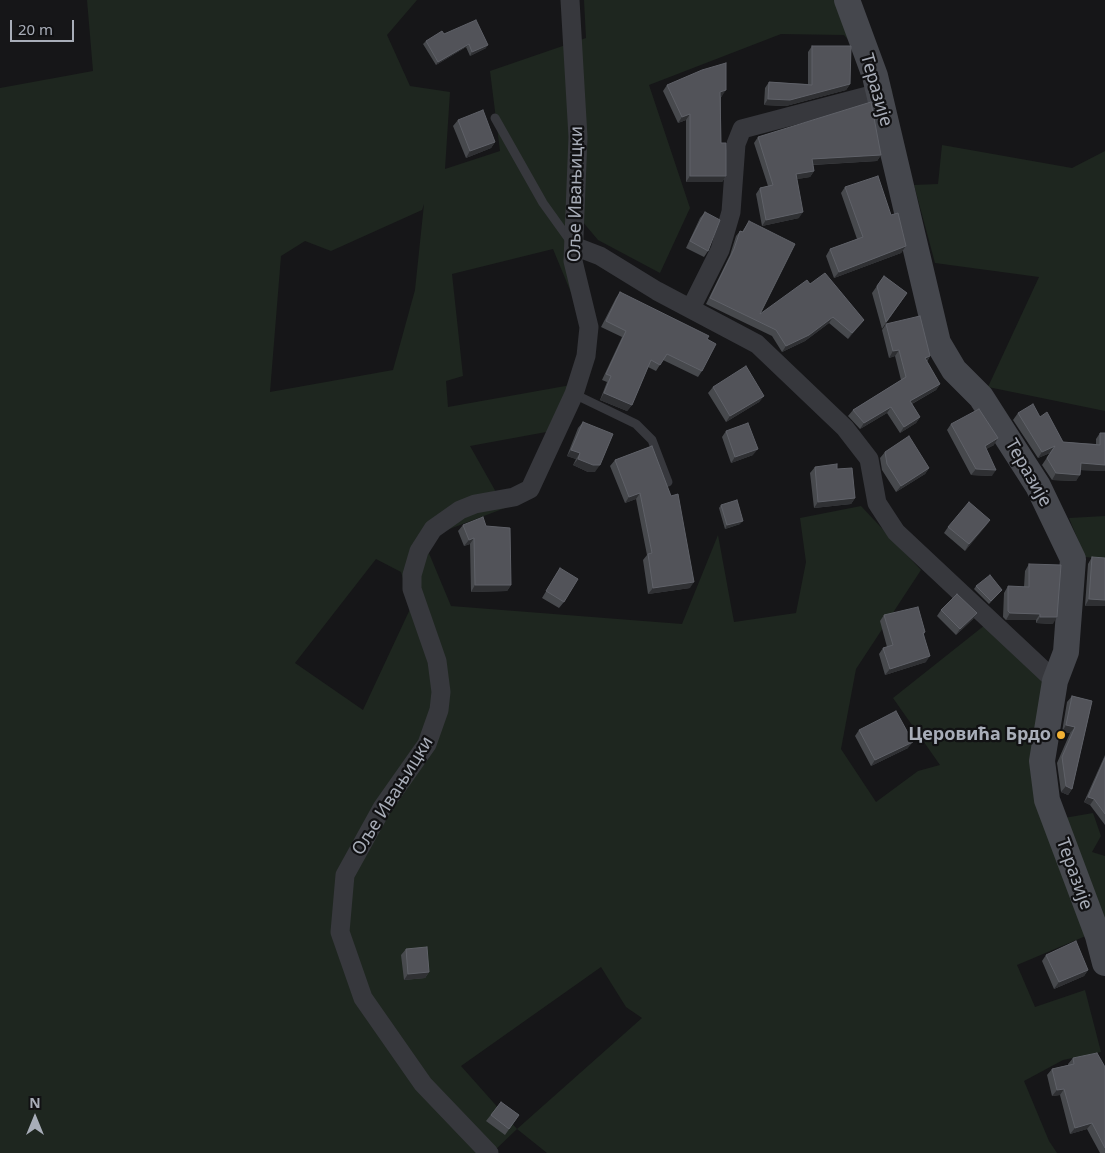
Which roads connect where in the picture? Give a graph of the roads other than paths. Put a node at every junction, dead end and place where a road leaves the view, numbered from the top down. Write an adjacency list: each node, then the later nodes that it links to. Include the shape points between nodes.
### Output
1 (570, 0): 5 (street, Оље Ивањицки, via 578,137)
2 (847, 0): 3 (street, Теразије)
3 (879, 93): 6 (street, via 742,129 736,144 731,212 720,250); 9 (street, Теразије, via 938,343 954,370 981,397 1038,486 1073,559 1066,652)
4 (495, 118): 5 (lane, via 543,203)
5 (574, 246): 6 (street, via 600,256); 7 (street, Оље Ивањицки, via 575,275 590,327 586,356)
6 (691, 308): 9 (street, via 757,344 845,428 869,459 877,503 896,532)
7 (574, 394): 8 (lane, via 636,424 652,440); 12 (street, Оље Ивањицки, via 530,489 514,497 460,510 433,529 419,551 412,575 412,589 437,661 441,692 439,710 427,744 382,808 345,874 340,932 363,998 423,1084)
8 (668, 482)
9 (1055, 681): 10 (street, Теразије, via 1042,761 1047,800)
10 (1101, 938): 11 (street, Теразије)
11 (1105, 963)
12 (489, 1153)

